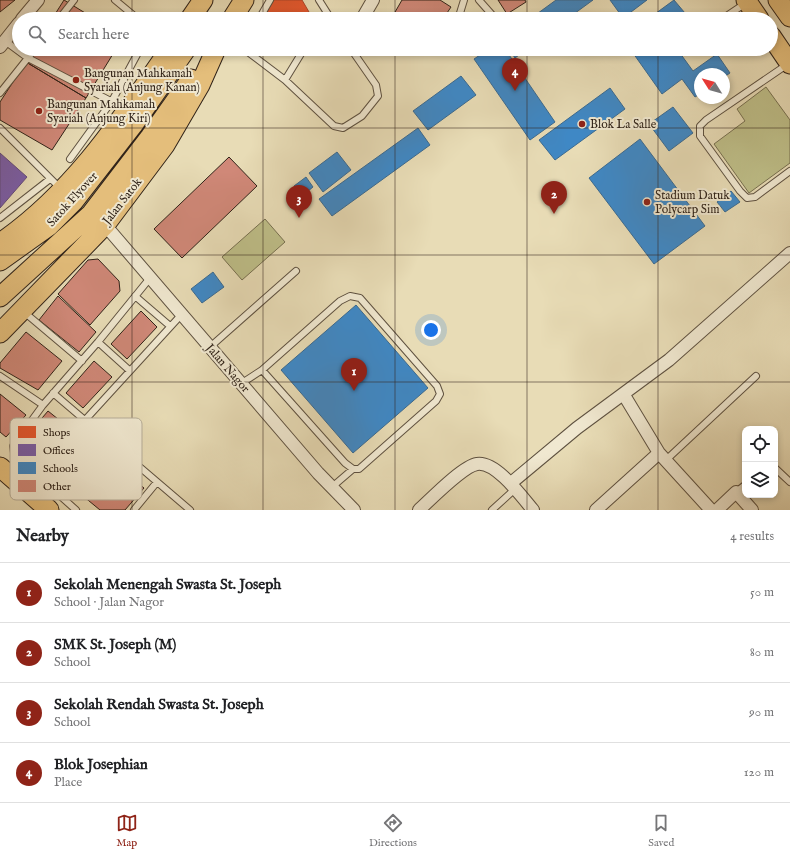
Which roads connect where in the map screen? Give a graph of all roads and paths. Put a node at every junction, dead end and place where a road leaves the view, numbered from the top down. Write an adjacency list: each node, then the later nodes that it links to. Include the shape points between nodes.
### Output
1 (38, 0): 13 (street)
2 (74, 0): 14 (lane)
3 (115, 0): 15 (lane)
4 (203, 0): 16 (main road)
5 (215, 0): 17 (main road)
6 (244, 0): 18 (main road)
7 (270, 0): 19 (lane)
8 (319, 0): 20 (lane)
9 (373, 0): 21 (street)
10 (464, 0): 22 (lane)
11 (479, 0): 23 (lane)
12 (747, 1): 24 (lane); 25 (main road)
13 (28, 12)
14 (65, 12)
15 (130, 12)
16 (195, 12)
17 (209, 12)
18 (236, 12)
19 (262, 12)
20 (325, 12)
21 (366, 12)
22 (460, 12)
23 (490, 12)
24 (732, 12)
25 (754, 12)
26 (12, 32): 27 (street)
27 (2, 44): 29 (lane)
28 (778, 46): 40 (main road)
29 (12, 49)
30 (24, 56): 39 (lane)
31 (138, 56): 43 (lane)
32 (165, 56): 43 (main road)
33 (179, 56): 43 (main road)
34 (207, 56): 56 (main road, Jalan Satok, via 91,214)
35 (213, 56): 49 (main road, Jalan Satok, via 200,85 165,145)
36 (253, 56): 41 (lane)
37 (300, 56): 41 (lane)
38 (357, 56): 41 (lane, via 376,84 378,96 362,116 343,128 334,126)
39 (28, 58): 42 (lane); 43 (lane)
40 (790, 64): 46 (lane, via 706,120 700,126 700,136 747,198 755,196)
41 (285, 80)
42 (0, 93)
43 (124, 112): 45 (lane); 47 (main road, via 89,161); 52 (main road, Satok Flyover, via 74,201 49,226)
44 (0, 128): 47 (lane)
45 (70, 159)
46 (790, 171)
47 (56, 184): 48 (lane); 50 (main road, via 27,225)
48 (0, 218)
49 (105, 225): 54 (street, Jalan Nagor); 57 (main road, Jalan Satok)
50 (0, 243)
51 (790, 253): 70 (street, via 669,360)
52 (0, 261)
53 (296, 271): 62 (lane)
54 (150, 278): 55 (lane); 58 (street, Jalan Nagor)
55 (135, 296): 59 (lane); 61 (lane)
56 (0, 297)
57 (21, 310): 60 (main road, Jalan Satok); 63 (lane)
58 (182, 314): 59 (lane); 62 (street, Jalan Nagor)
59 (170, 326): 64 (lane)
60 (0, 333)
61 (98, 342): 63 (lane); 64 (lane)
62 (210, 347): 68 (street, Jalan Nagor)
63 (82, 360): 69 (lane)
64 (129, 370): 74 (lane)
65 (262, 370): 68 (lane); 78 (lane); 78 (lane, via 340,301 350,296 360,298 437,386 440,394 436,401 359,469)
66 (0, 376): 71 (lane)
67 (756, 376): 75 (lane)
68 (242, 383): 84 (street, Jalan Nagor)
69 (53, 393): 71 (lane); 73 (lane)
70 (624, 395): 75 (street); 83 (street, via 576,428)
71 (43, 405): 72 (lane)
72 (33, 418)
73 (85, 418)
74 (87, 418)
75 (663, 457): 96 (street); 97 (street)
76 (0, 467): 80 (main road)
77 (142, 469): 81 (lane)
78 (353, 469): 84 (lane)
79 (778, 471): 82 (lane)
80 (10, 476)
81 (157, 482): 92 (lane); 93 (lane)
82 (790, 482)
83 (513, 486): 89 (street); 94 (street, via 498,472 486,465 478,464 467,467); 95 (lane)
84 (332, 487): 88 (street, Jalan Nagor)
85 (741, 489): 98 (street); 99 (street)
86 (38, 500): 90 (main road)
87 (65, 500): 91 (lane)
88 (348, 508)
89 (530, 509)
90 (49, 510)
91 (76, 510)
92 (134, 510)
93 (190, 510)
94 (419, 510)
95 (492, 510)
96 (596, 510)
97 (711, 510)
98 (717, 510)
99 (752, 510)

